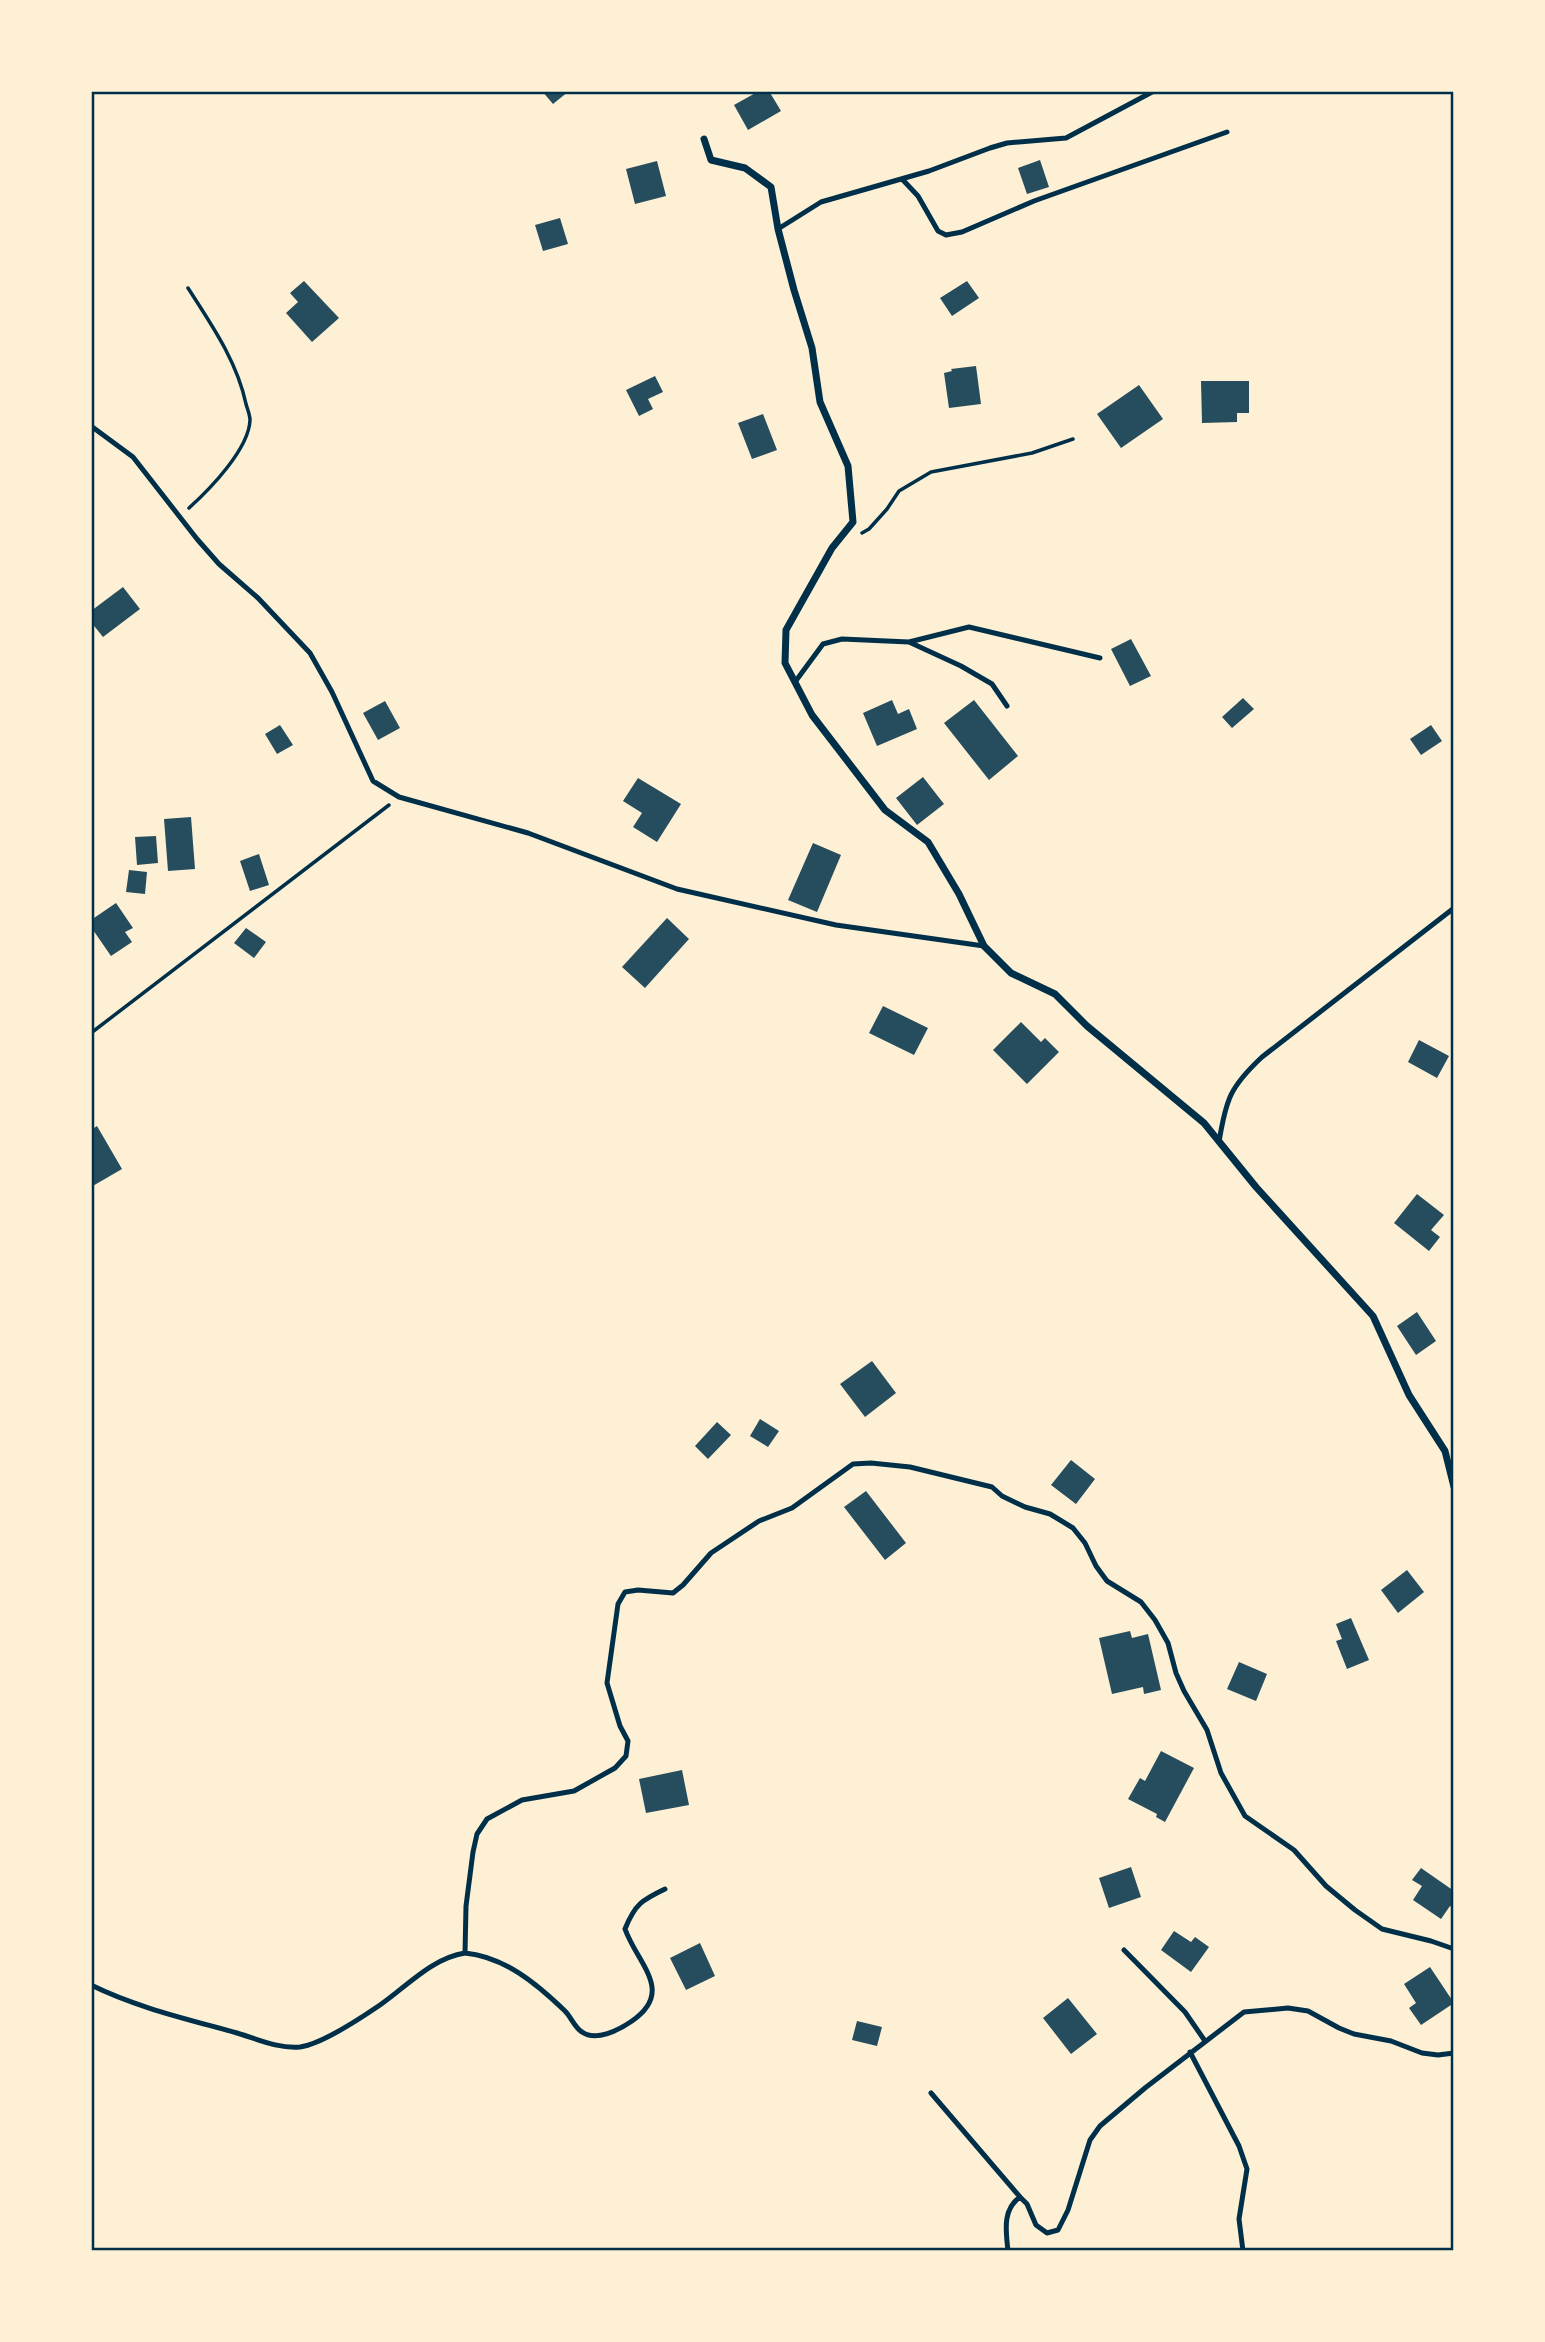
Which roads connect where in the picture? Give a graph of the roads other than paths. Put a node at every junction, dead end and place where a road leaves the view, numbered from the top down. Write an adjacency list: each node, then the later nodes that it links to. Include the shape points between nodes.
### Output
1 (1154, 91): 4 (lane, via 1066,138 1007,143)
2 (1227, 132): 4 (lane, via 946,235 938,232 918,196)
3 (704, 139): 5 (street, via 710,160 745,168 771,187)
4 (902, 179): 5 (lane, via 821,202)
5 (778, 229): 9 (street, via 812,348 820,402 848,466 853,522 831,548 786,630 785,663)
6 (91, 426): 12 (lane, via 133,457 219,564 310,653 373,781 399,797 528,833 677,889 836,925)
7 (909, 642): 8 (lane, via 969,627); 9 (lane, via 842,639 822,644); 10 (lane, via 992,684)
8 (1100, 659)
9 (795, 682): 12 (street, via 812,715 885,810 928,842)
10 (1007, 706)
11 (1454, 908): 13 (lane, via 1243,1075 1229,1094)
12 (984, 946): 13 (street, via 1011,973 1055,994)
13 (1219, 1142): 14 (street, via 1373,1316 1409,1395 1445,1451)
14 (1454, 1487)
15 (665, 1889): 18 (lane, via 640,1901 625,1929 654,1987 652,1998 644,2011 612,2032 596,2036 582,2032 522,1975 500,1961)
16 (1454, 1949): 18 (lane, via 1382,1929 1326,1886 1294,1850 1245,1816 1221,1773 1207,1730 1184,1691 1155,1620 1141,1602 1107,1581 1073,1528 1051,1514 1002,1496 992,1487 910,1467 872,1463 853,1464 792,1508 734,1537 711,1553 673,1593 625,1592 618,1604 607,1683 628,1741 626,1756 615,1768 574,1791 522,1800 487,1819 473,1852)
17 (1124, 1950): 20 (lane, via 1185,2012)
18 (465, 1953): 19 (lane, via 428,1968 368,2012 300,2047 271,2044 147,2009)
19 (91, 1985)
20 (1205, 2041): 21 (lane); 22 (lane, via 1244,2012 1289,2008 1308,2011 1354,2034 1422,2053)
21 (1191, 2052): 24 (lane, via 1100,2126 1090,2140 1058,2230 1047,2233 1036,2225); 26 (lane, via 1247,2169 1239,2219)
22 (1454, 2053)
23 (931, 2093): 24 (lane)
24 (1020, 2197): 25 (lane, via 1007,2214)
25 (1008, 2251)
26 (1243, 2251)

